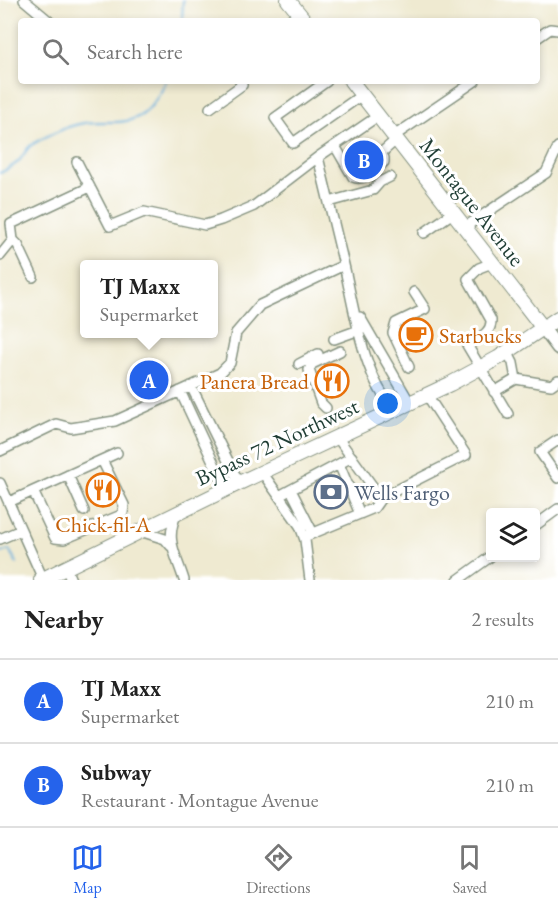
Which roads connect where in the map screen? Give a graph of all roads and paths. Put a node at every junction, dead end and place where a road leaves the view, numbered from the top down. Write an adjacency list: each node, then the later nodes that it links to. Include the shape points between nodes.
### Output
1 (24, 0): 3 (lane)
2 (288, 0): 4 (highway)
3 (45, 18)
4 (297, 18)
5 (558, 30): 6 (lane, via 550,29)
6 (540, 36)
7 (242, 84): 12 (lane)
8 (323, 84): 11 (lane, via 275,118 293,143)
9 (353, 84): 11 (highway, Montague Avenue)
10 (471, 84): 14 (lane)
11 (362, 95): 13 (highway, Montague Avenue)
12 (210, 108)
13 (378, 116): 14 (highway, Montague Avenue); 15 (lane)
14 (396, 138): 15 (lane, via 381,153 384,162 356,179); 22 (highway, Montague Avenue)
15 (335, 146): 17 (lane)
16 (558, 147): 23 (lane, via 546,173)
17 (318, 157): 20 (lane, via 254,206 205,225 144,212 110,226); 21 (lane)
18 (77, 162): 20 (lane)
19 (390, 177): 21 (lane, via 374,190)
20 (90, 187): 25 (lane, via 11,224)
21 (329, 202): 28 (lane)
22 (454, 212): 23 (highway, Montague Avenue); 24 (lane)
23 (465, 227): 27 (highway, Montague Avenue)
24 (424, 233)
25 (13, 240): 26 (lane); 29 (lane)
26 (0, 256)
27 (492, 263): 33 (highway, Montague Avenue); 40 (lane, via 479,268 468,279 491,320 491,330 466,345)
28 (344, 265): 31 (lane); 43 (lane, via 260,305 236,333 230,363 220,373)
29 (33, 277)
30 (414, 292): 39 (lane, via 425,309 396,323 393,333)
31 (354, 306): 34 (lane); 48 (lane)
32 (558, 318): 33 (highway, Bypass 72 Northwest)
33 (543, 328): 36 (main road, Montague Avenue); 37 (highway, Bypass 72 Northwest)
34 (359, 330): 35 (lane); 50 (lane, via 383,398)
35 (337, 345): 38 (lane); 49 (lane, via 309,370)
36 (558, 348)
37 (507, 351): 40 (highway, Bypass 72 Northwest); 41 (lane)
38 (299, 364)
39 (409, 367)
40 (480, 368): 45 (lane); 47 (highway, Bypass 72 Northwest)
41 (516, 379): 42 (lane); 45 (lane)
42 (554, 383): 46 (lane)
43 (191, 386): 44 (lane); 63 (lane)
44 (180, 391): 54 (lane, via 115,421 71,428 56,424); 63 (lane)
45 (494, 392): 51 (lane)
46 (558, 394)
47 (427, 395): 48 (highway, Bypass 72 Northwest); 67 (lane, via 466,455)
48 (410, 403): 50 (highway, Bypass 72 Northwest)
49 (326, 408)
50 (395, 410): 52 (highway, Bypass 72 Northwest)
51 (508, 414)
52 (337, 437): 56 (lane); 59 (highway, Bypass 72 Northwest)
53 (558, 441): 61 (lane, via 540,452)
54 (0, 450)
55 (117, 453): 57 (lane)
56 (352, 457): 58 (lane); 67 (lane)
57 (102, 460): 60 (lane); 65 (lane, via 124,505 119,516 64,539 55,538)
58 (339, 464): 64 (lane); 72 (lane)
59 (261, 472): 63 (highway, Bypass 72 Northwest); 66 (lane)
60 (68, 475): 65 (lane); 70 (lane)
61 (558, 478)
62 (0, 483): 68 (lane)
63 (232, 486): 71 (highway, Bypass 72 Northwest)
64 (291, 490): 66 (lane); 76 (lane)
65 (33, 491): 68 (lane)
66 (279, 496): 76 (lane)
67 (381, 498): 72 (lane, via 374,508)
68 (9, 502): 74 (lane)
69 (558, 509): 73 (lane)
70 (84, 511)
71 (177, 513): 75 (highway, Bypass 72 Northwest); 78 (lane, via 170,537)
72 (360, 514): 76 (lane)
73 (540, 522)
74 (21, 530): 77 (lane); 81 (lane)
75 (140, 531): 78 (lane, via 165,539); 80 (highway, Bypass 72 Northwest)
76 (308, 535): 83 (lane)
77 (0, 538)
78 (175, 551): 82 (lane)
79 (486, 560): 84 (lane)
80 (69, 574): 81 (highway, Bypass 72 Northwest)
81 (42, 580)
82 (184, 580)
83 (310, 580)
84 (458, 580)

